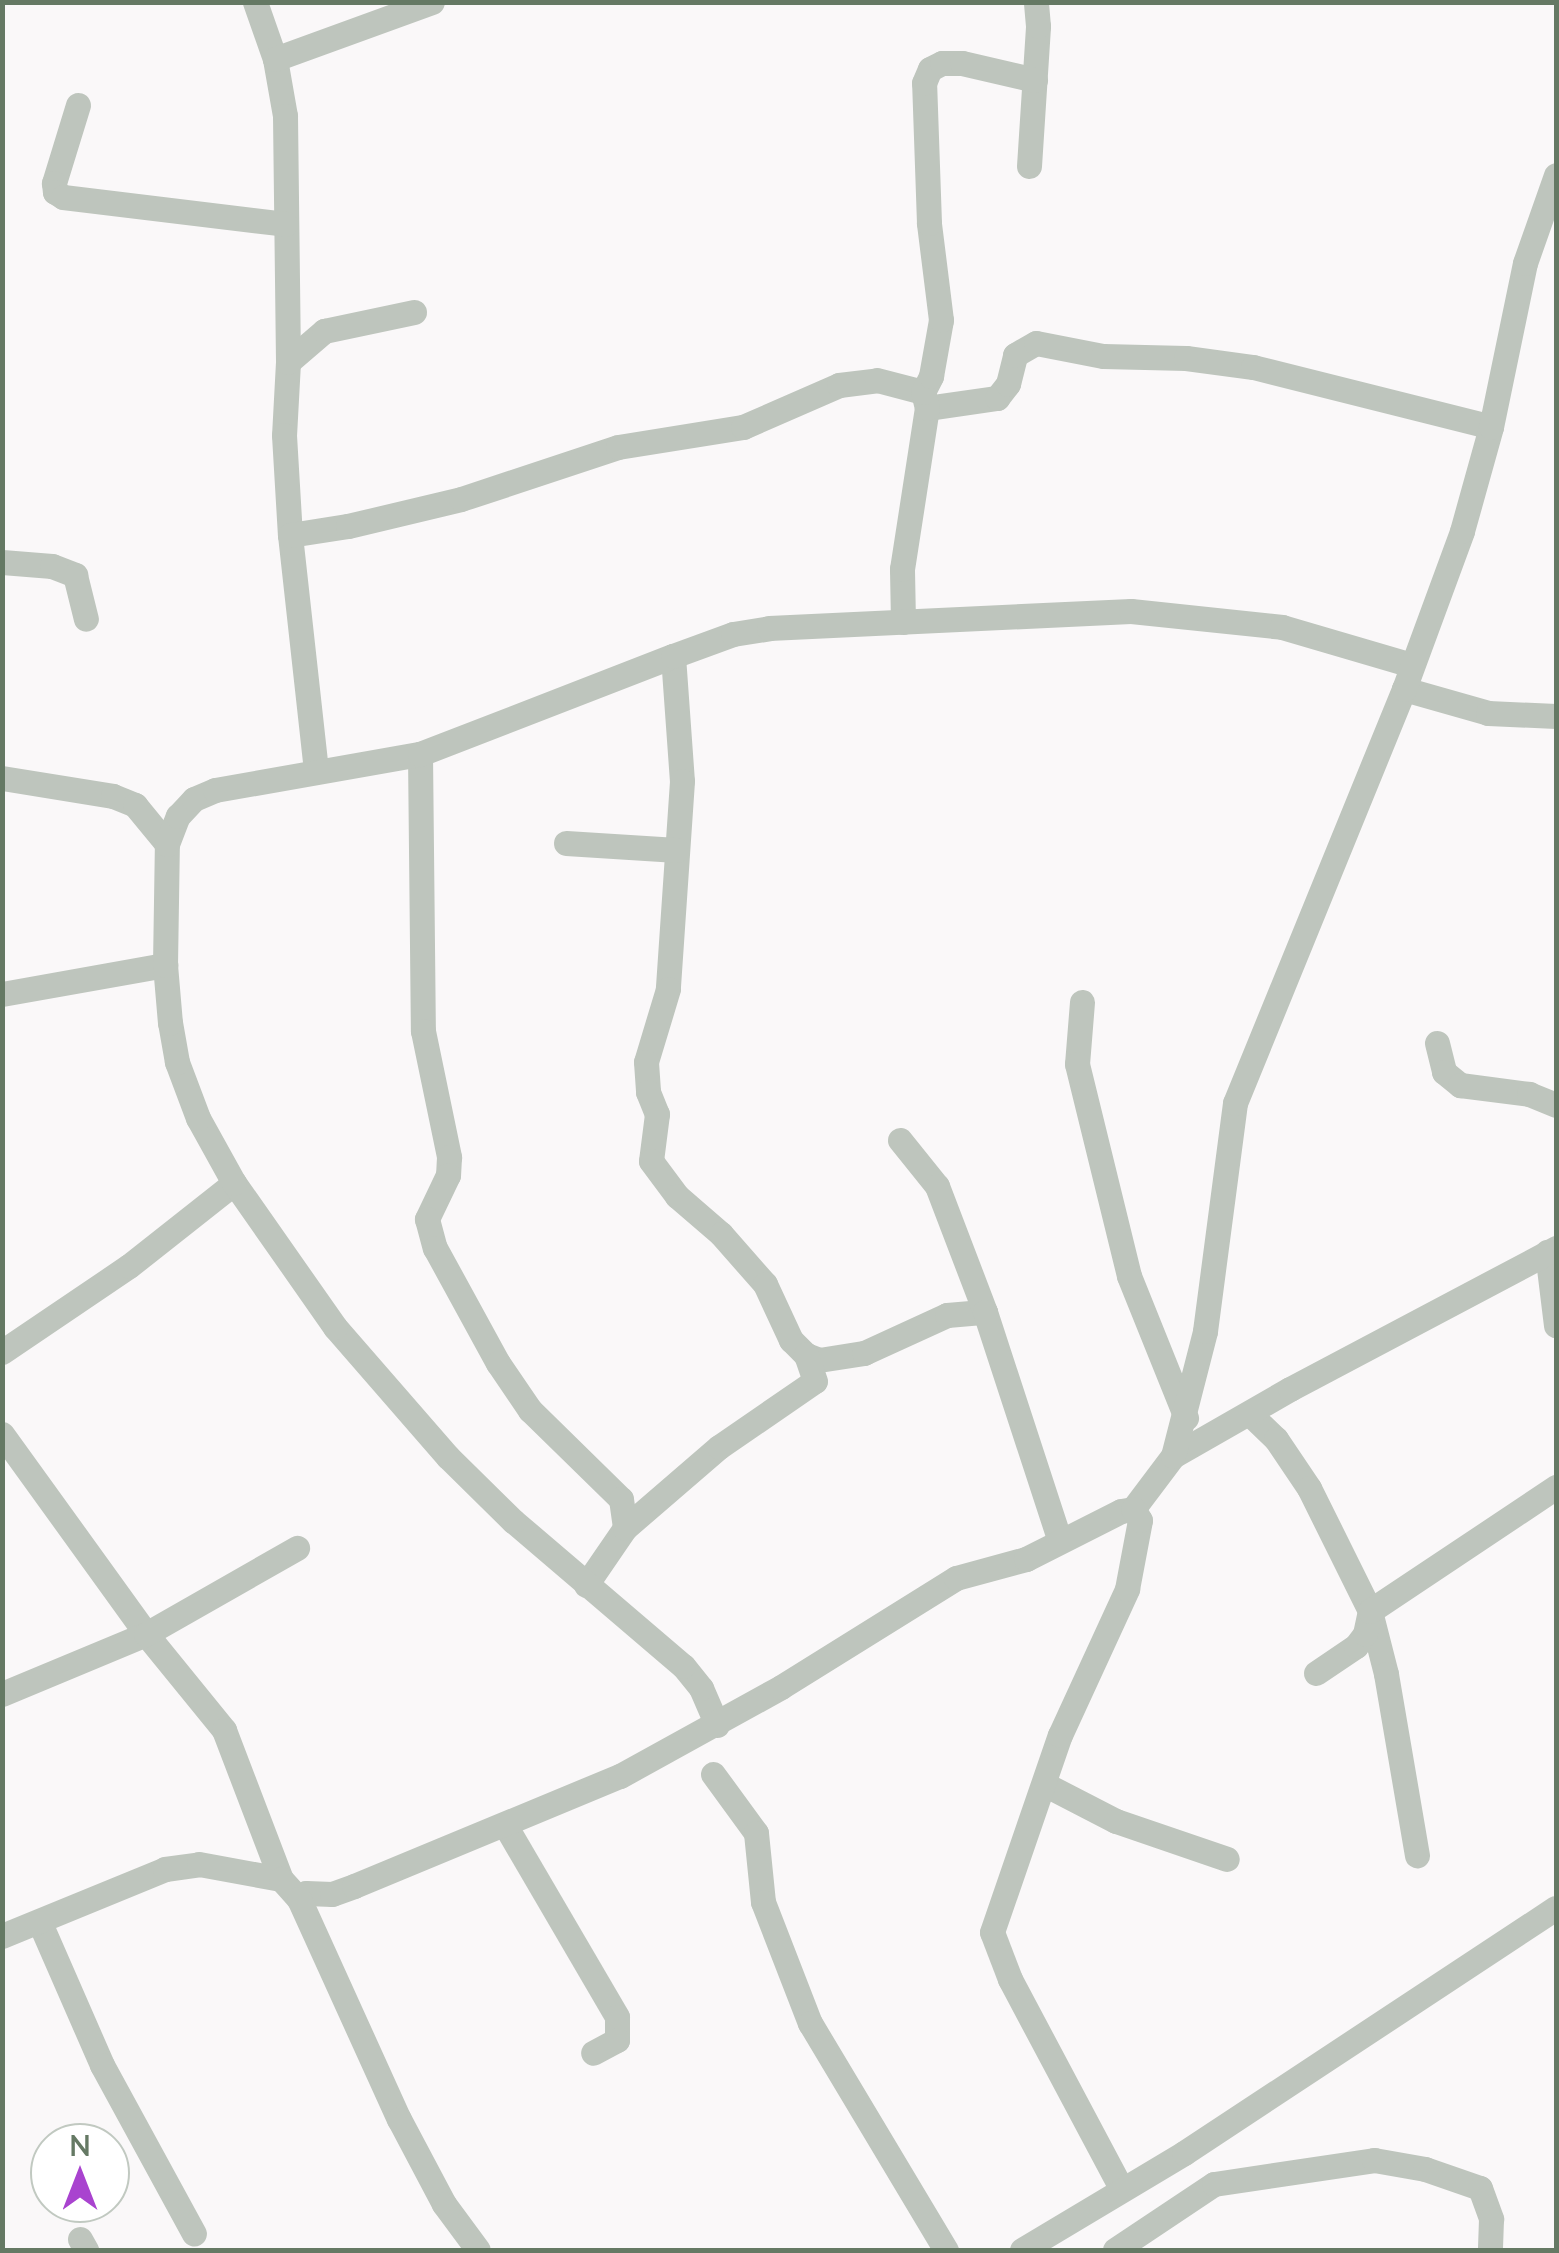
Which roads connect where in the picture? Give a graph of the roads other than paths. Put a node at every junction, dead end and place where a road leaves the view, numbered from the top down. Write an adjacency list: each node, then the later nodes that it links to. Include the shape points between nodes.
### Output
1 (255, 2): 4 (street)
2 (432, 2): 4 (street)
3 (1036, 2): 5 (street)
4 (274, 59): 9 (street, via 285,116)
5 (1036, 80): 7 (street); 12 (street, via 962,62 930,69 924,82 929,223 941,320)
6 (78, 105): 9 (street, via 54,183 63,197)
7 (1028, 166)
8 (1556, 175): 13 (street, via 1525,263)
9 (285, 224): 11 (street)
10 (414, 312): 11 (street, via 324,331)
11 (288, 362): 14 (street)
12 (925, 400): 13 (street, via 997,398 1015,354 1036,343 1066,352 1254,367); 14 (street, via 877,380 839,385 743,426 618,447 461,499); 17 (street, via 902,569)
13 (1491, 427): 19 (street, via 1462,531)
14 (290, 535): 22 (street)
15 (2, 562): 16 (street, via 75,575)
16 (86, 620)
17 (903, 622): 18 (street, via 769,628); 19 (street, via 1131,612 1212,616 1282,627)
18 (673, 656): 21 (street); 28 (street, via 682,781)
19 (1408, 677): 20 (street, via 1488,712); 42 (street, via 1235,1103)
20 (1556, 716)
21 (420, 754): 22 (street); 47 (street, via 423,1031 449,1157 427,1220 435,1248 498,1363 530,1410 621,1499)
22 (316, 772): 24 (street)
23 (2, 778): 25 (street, via 81,788)
24 (194, 799): 25 (street); 27 (street)
25 (135, 804): 27 (street)
26 (566, 843): 28 (street)
27 (167, 844): 29 (street)
28 (677, 850): 40 (street, via 668,989 646,1062 656,1114 651,1161 765,1284 791,1340)
29 (165, 966): 30 (street); 35 (street, via 177,1062 198,1118)
30 (2, 994)
31 (1082, 1002): 42 (street, via 1077,1064 1129,1276)
32 (1438, 1043): 33 (street, via 1444,1072 1460,1085 1528,1094)
33 (1556, 1106)
34 (900, 1140): 37 (street, via 937,1186)
35 (234, 1182): 39 (street, via 129,1266); 50 (street, via 335,1327 435,1443)
36 (1552, 1250): 38 (street); 41 (street)
37 (985, 1312): 40 (street, via 947,1315 864,1353); 48 (street)
38 (1556, 1325)
39 (2, 1352)
40 (806, 1356): 47 (street, via 816,1381 718,1447)
41 (1250, 1414): 44 (street); 51 (street, via 1309,1488)
42 (1186, 1418): 44 (street)
43 (2, 1434): 52 (street)
44 (1173, 1456): 46 (street)
45 (1556, 1487): 51 (street)
46 (1132, 1510): 48 (street); 57 (street, via 1140,1520 1127,1589)
47 (624, 1528): 50 (street)
48 (1060, 1541): 55 (street, via 1026,1559 956,1578)
49 (297, 1548): 52 (street)
50 (586, 1585): 55 (street, via 683,1666)
51 (1370, 1610): 53 (street, via 1356,1646); 59 (street)
52 (146, 1634): 54 (street); 61 (street, via 224,1730)
53 (1316, 1673)
54 (2, 1694)
55 (717, 1725): 58 (street)
56 (714, 1774): 71 (street, via 756,1833 763,1902 810,2023)
57 (1044, 1784): 60 (street, via 1116,1821); 67 (street, via 993,1939)
58 (506, 1825): 62 (street, via 332,1894); 66 (street, via 617,2017 616,2040)
59 (1417, 1856)
60 (1226, 1859)
61 (281, 1879): 62 (street); 64 (street, via 199,1864 165,1869)
62 (299, 1899): 70 (street, via 398,2119 444,2204)
63 (1556, 1908): 67 (street)
64 (40, 1923): 65 (street); 68 (street, via 102,2066)
65 (2, 1936)
66 (593, 2052)
67 (1121, 2188): 72 (street)
68 (194, 2234)
69 (1120, 2247): 73 (street); 74 (street, via 1214,2184 1374,2160 1480,2188 1491,2219)
70 (478, 2250)
71 (946, 2250)
72 (1022, 2250)
73 (1150, 2250)
74 (1490, 2250)

